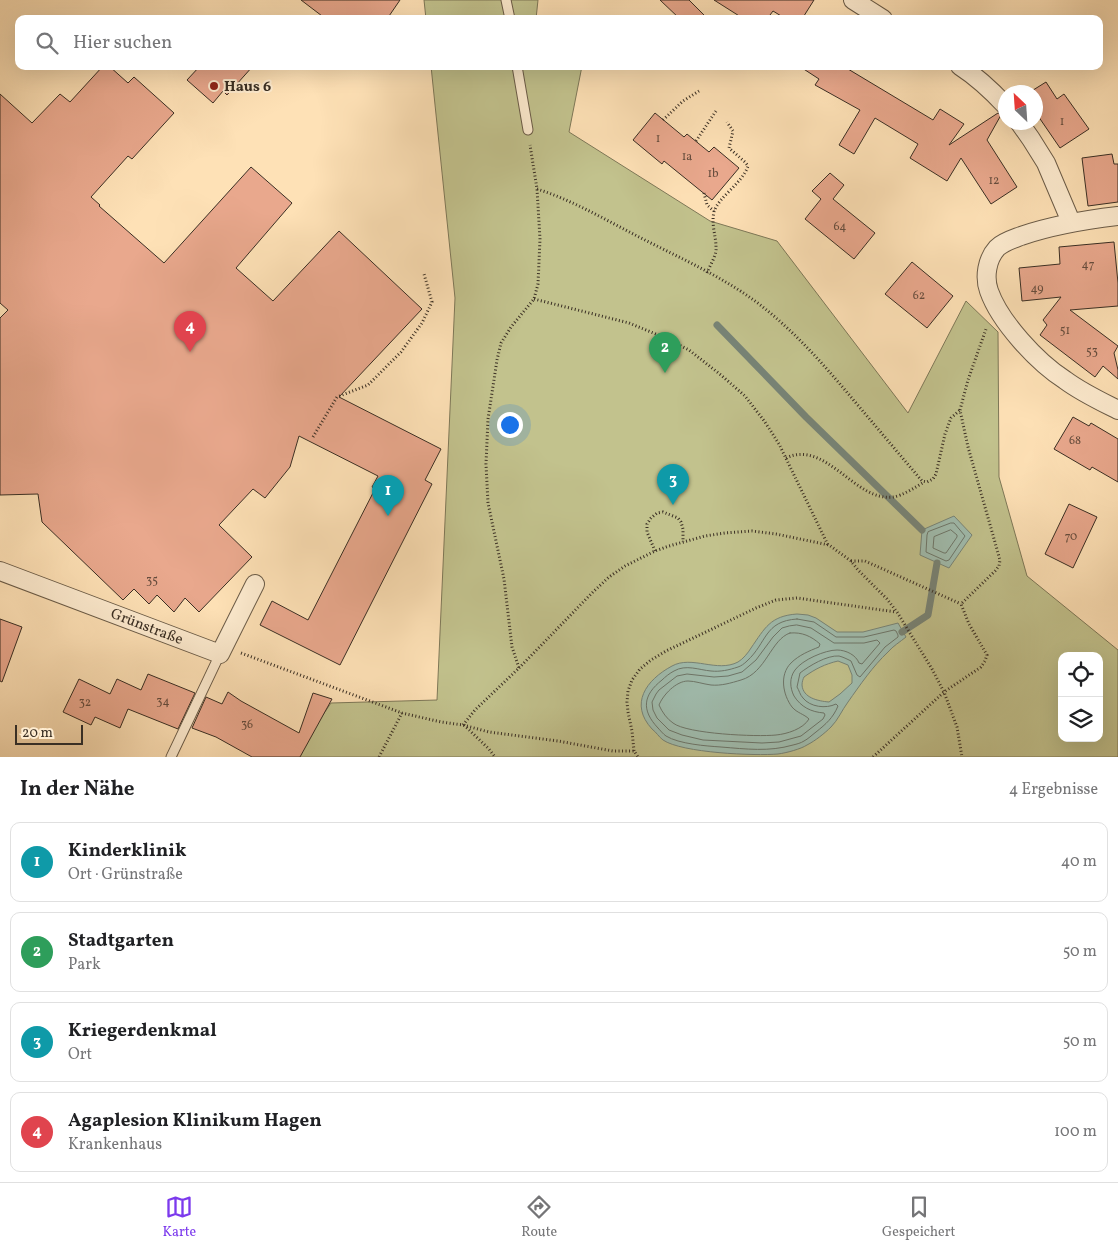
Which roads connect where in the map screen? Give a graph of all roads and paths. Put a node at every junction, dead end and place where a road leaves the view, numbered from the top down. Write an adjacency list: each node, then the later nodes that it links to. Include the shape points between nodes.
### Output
1 (506, 0): 3 (lane)
2 (853, 0): 4 (street)
3 (509, 15)
4 (877, 15)
5 (519, 70): 12 (lane)
6 (966, 70): 8 (street)
7 (699, 91): 10 (path)
8 (998, 97)
9 (716, 111): 14 (path)
10 (663, 120)
11 (727, 122): 17 (path, via 733,131 729,148 748,166 745,175)
12 (528, 130): 15 (path)
13 (1025, 130): 19 (street, via 1046,163)
14 (696, 141)
15 (536, 189): 20 (path, via 556,195); 22 (path, via 540,238 538,284)
16 (704, 193): 17 (path, via 707,205)
17 (714, 211): 20 (path, via 717,250)
18 (1118, 216): 19 (street)
19 (1072, 222): 23 (street, via 1036,231 998,246 990,257 986,274 988,289)
20 (707, 273): 28 (path, via 754,301 804,344)
21 (424, 274): 26 (path, via 432,302 422,323 401,352 368,385 337,397)
22 (534, 299): 27 (path, via 629,323 689,350 745,396); 38 (path, via 501,343 488,419 486,455 488,503 504,579 512,647)
23 (997, 309): 24 (path, via 984,334); 25 (street, via 1027,348 1063,379)
24 (960, 410): 28 (path, via 951,418 945,434 936,474); 35 (path, via 1000,560 995,571)
25 (1118, 410)
26 (313, 437)
27 (786, 458): 28 (path, via 802,454 814,457 875,495 886,497 895,497); 30 (path)
28 (925, 482)
29 (683, 542): 30 (path, via 752,531); 31 (path); 31 (path, via 684,529 678,518 657,513 647,524 646,532)
30 (829, 546): 32 (path)
31 (655, 552): 38 (path, via 609,577)
32 (851, 561): 35 (path, via 865,561); 36 (path)
33 (0, 571): 37 (street, Grünstraße)
34 (255, 584): 37 (street)
35 (961, 604): 39 (path, via 987,655 986,661)
36 (897, 612): 39 (path); 42 (path, via 797,598 776,600 666,651 640,669 628,691)
37 (220, 654): 40 (path, via 234,651); 43 (lane)
38 (519, 668): 41 (path)
39 (944, 692): 47 (path); 48 (path)
40 (402, 713): 41 (path); 44 (path)
41 (463, 725): 42 (path, via 489,732); 45 (path)
42 (634, 751): 46 (path)
43 (171, 757)
44 (379, 757)
45 (495, 757)
46 (638, 757)
47 (873, 757)
48 (962, 757)

